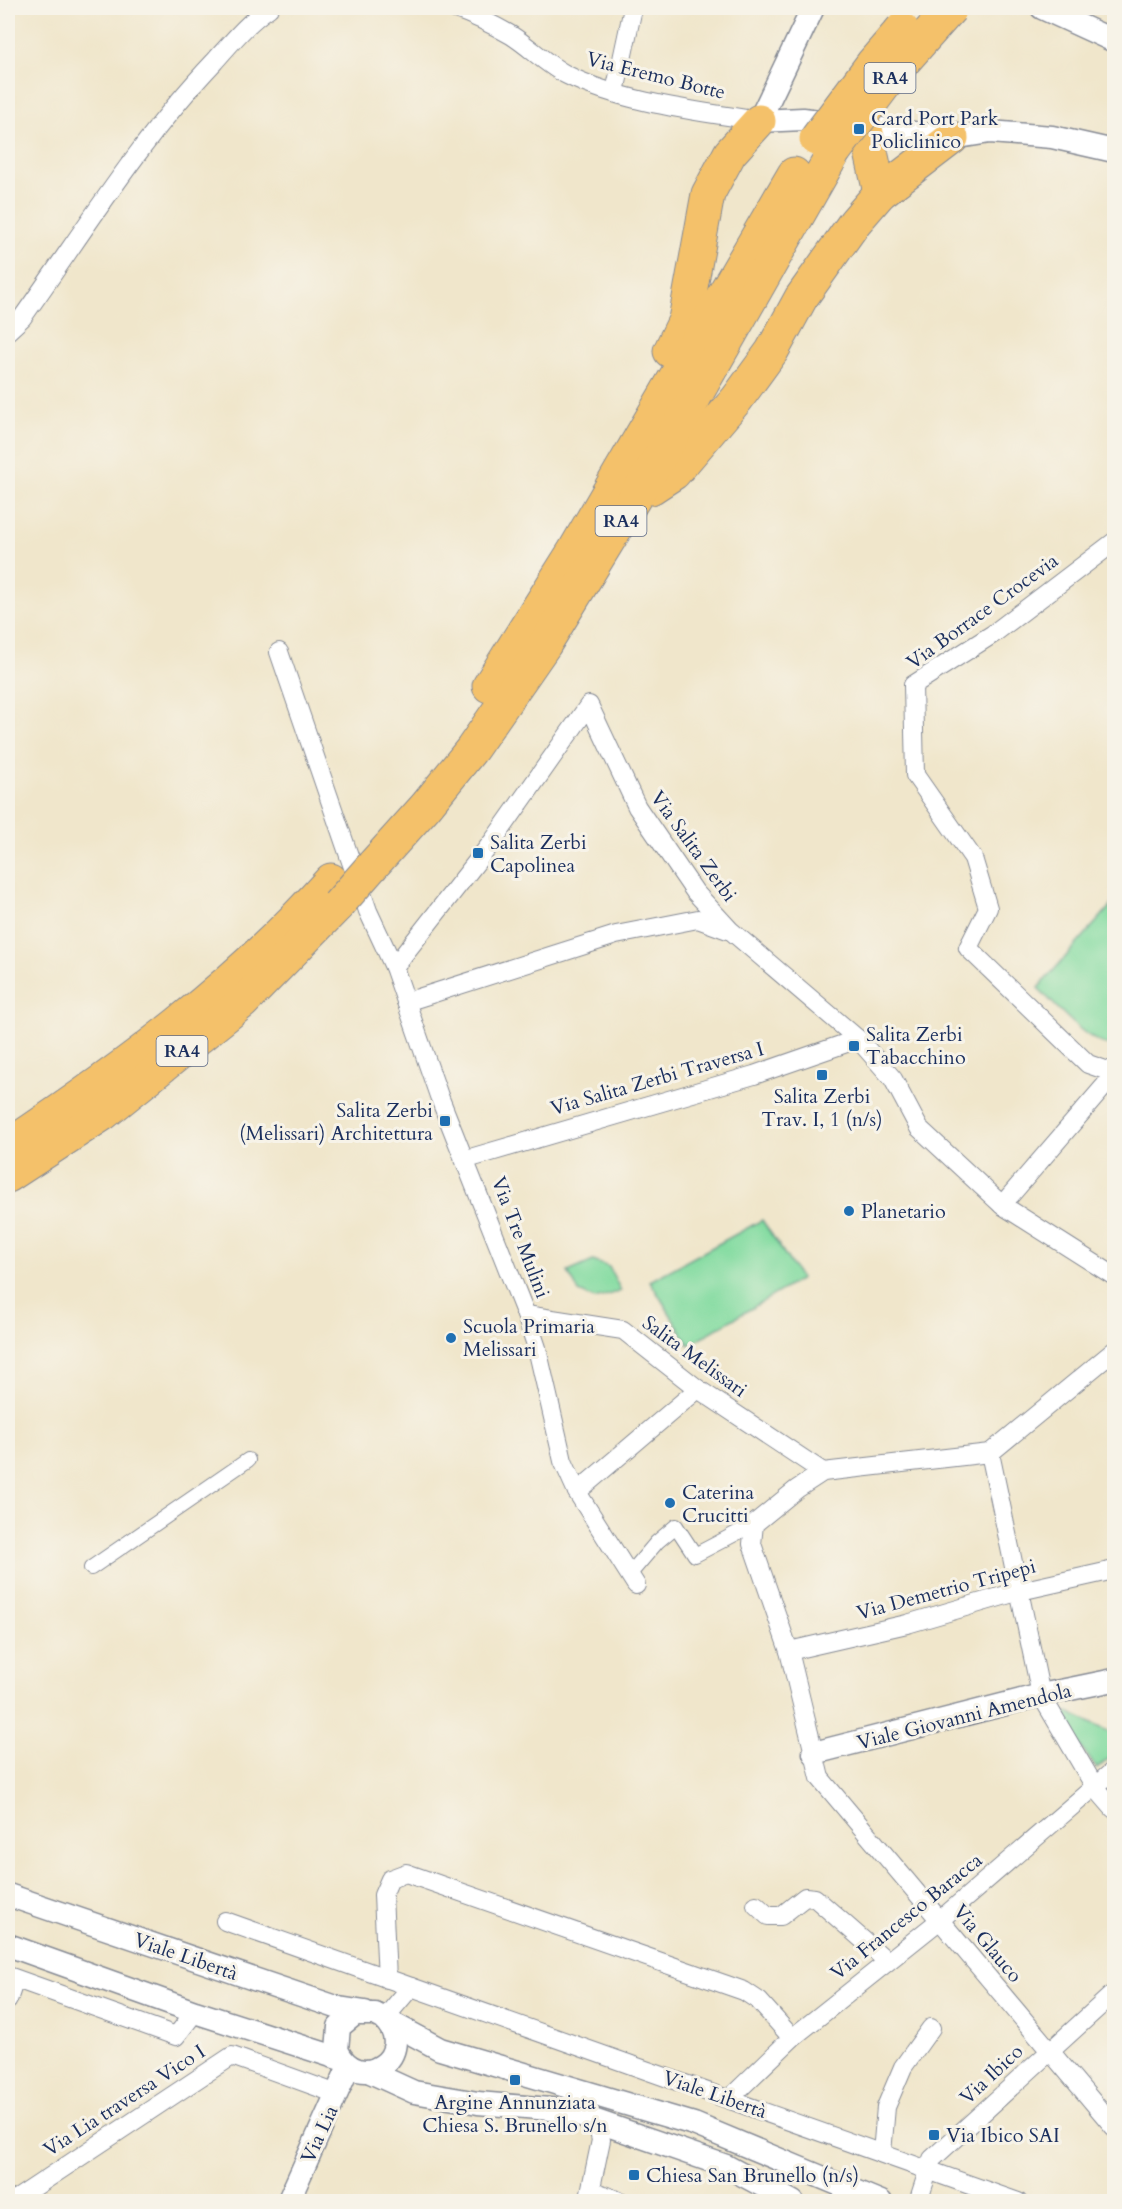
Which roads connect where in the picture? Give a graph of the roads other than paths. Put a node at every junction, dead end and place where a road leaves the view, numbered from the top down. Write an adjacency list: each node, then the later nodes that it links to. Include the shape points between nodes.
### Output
1 (269, 8): 16 (street, via 256,16 139,148 22,318)
2 (453, 8): 9 (street, Via Eremo Botte, via 484,20 565,74)
3 (633, 8): 9 (street)
4 (813, 8): 10 (street)
5 (921, 8): 13 (highway, RA4, bridge, via 872,64)
6 (951, 8): 13 (highway, RA4, bridge)
7 (1042, 8): 8 (street)
8 (1114, 41)
9 (615, 92): 10 (street, Via Eremo Botte)
10 (759, 121): 11 (street, via 803,119); 17 (highway, via 730,153 708,194 686,320 629,435)
11 (866, 129): 12 (street); 15 (highway)
12 (952, 138): 14 (street, via 990,132 1042,136); 15 (highway)
13 (825, 145): 17 (highway, RA4)
14 (1114, 151)
15 (880, 193): 17 (highway, via 801,298 772,351 737,399 674,472)
16 (8, 331)
17 (626, 489): 20 (highway, RA4, bridge, via 546,644 472,749 426,806 369,854)
18 (1114, 542): 25 (street, Via Borrace Crocevia, via 993,634 913,685 915,775 973,858 988,908 968,948 1088,1064)
19 (279, 652): 22 (street, Via Tre Mulini, via 368,911)
20 (335, 892): 26 (highway, RA4, via 290,925 219,992 106,1081); 28 (highway, RA4, via 243,1002 103,1114)
21 (730, 930): 22 (street, Via Salita Zerbi, via 695,892 637,807 589,705 493,841); 23 (street, via 698,919 616,935); 24 (street, Via Salita Zerbi)
22 (394, 967): 23 (street, Via Tre Mulini)
23 (406, 1002): 27 (street, Via Tre Mulini)
24 (858, 1038): 27 (street, Via Salita Zerbi Traversa I, via 754,1075); 29 (street, Via Salita Zerbi, via 893,1079 919,1128)
25 (1114, 1074): 29 (street)
26 (8, 1146)
27 (466, 1159): 31 (street, Via Tre Mulini)
28 (8, 1176)
29 (1002, 1205): 30 (street, Via Salita Zerbi)
30 (1114, 1276)
31 (526, 1315): 33 (street, Salita Melissari, via 623,1330); 37 (street, Via Tre Mulini, via 563,1461)
32 (1114, 1351): 34 (street)
33 (698, 1389): 36 (street, Salita Melissari); 37 (street)
34 (990, 1453): 36 (street); 42 (street)
35 (248, 1460): 39 (street)
36 (823, 1472): 38 (street)
37 (577, 1492): 41 (street, Via Tre Mulini)
38 (754, 1524): 41 (street, via 695,1555 676,1526 657,1542); 43 (street, Via Glauco, via 752,1544)
39 (91, 1568)
40 (1114, 1570): 42 (street, Via Demetrio Tripepi)
41 (632, 1580)
42 (1020, 1591): 43 (street, Via Demetrio Tripepi, via 907,1624); 45 (street)
43 (789, 1650): 46 (street, Via Glauco)
44 (1114, 1680): 45 (street, Viale Giovanni Amendola)
45 (1041, 1695): 46 (street, Viale Giovanni Amendola); 48 (street)
46 (814, 1753): 52 (street, Via Glauco, via 820,1778)
47 (1114, 1770): 48 (street, Via Francesco Baracca)
48 (1095, 1787): 49 (street); 52 (street, Via Francesco Baracca)
49 (1114, 1809)
50 (8, 1895): 62 (street, Viale Libertà, via 328,2004)
51 (756, 1905): 55 (street, via 768,1916 781,1916 805,1897 815,1899)
52 (939, 1920): 55 (street, Via Francesco Baracca); 65 (street, Via Glauco)
53 (225, 1921): 57 (street, Viale Libertà)
54 (8, 1945): 61 (street)
55 (887, 1962): 64 (street, Via Francesco Baracca)
56 (11, 1977): 60 (street); 61 (street, via 176,2036)
57 (387, 1979): 58 (street, Viale Libertà); 64 (street, via 383,1895 390,1879 406,1873 744,1991 759,2001)
58 (411, 1987): 62 (street); 68 (street, Viale Libertà)
59 (1114, 1993): 65 (street, Via Ibico)
60 (8, 2000)
61 (195, 2012): 66 (street)
62 (374, 2016): 66 (street, via 350,2016 339,2027 336,2044); 66 (street, via 393,2032 394,2049 386,2063); 78 (street, Viale Libertà, via 440,2049 694,2124)
63 (931, 2028): 71 (street, via 903,2067 886,2108)
64 (792, 2037): 68 (street, Via Francesco Baracca)
65 (1048, 2051): 70 (street, Via Glauco); 72 (street, Via Ibico, via 932,2159)
66 (353, 2065): 67 (street, Via Lia); 69 (street, via 414,2092 478,2103 562,2110)
67 (337, 2094): 74 (street, Via Lia traversa Vico I, via 231,2056); 75 (street, Via Lia)
68 (729, 2099): 71 (street, Viale Libertà)
69 (596, 2121): 73 (street, via 601,2140); 77 (street, via 726,2166)
70 (1114, 2127)
71 (882, 2153): 72 (street, Viale Libertà)
72 (929, 2170): 79 (street, Via Ibico); 80 (street, Viale Libertà)
73 (589, 2196): 76 (street)
74 (12, 2202)
75 (288, 2202)
76 (621, 2202)
77 (793, 2202)
78 (881, 2202)
79 (918, 2202)
80 (1018, 2202)

